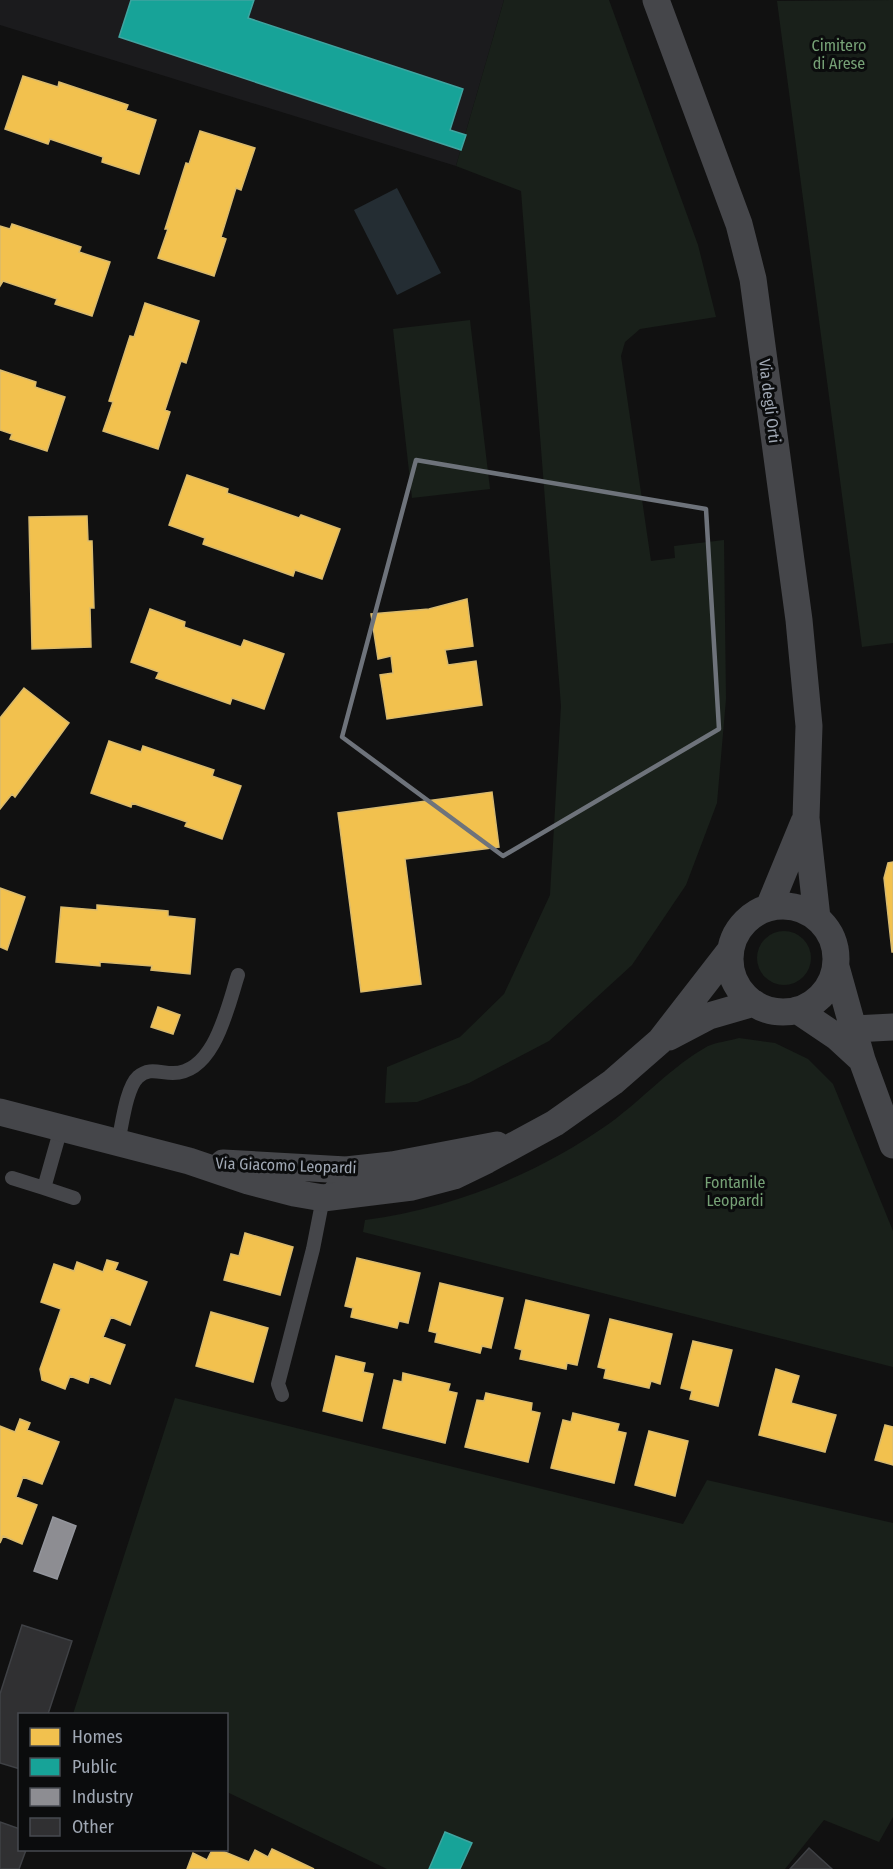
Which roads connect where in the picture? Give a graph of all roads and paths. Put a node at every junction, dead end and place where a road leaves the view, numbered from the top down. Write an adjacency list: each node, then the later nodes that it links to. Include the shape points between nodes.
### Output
1 (656, 0): 2 (street, Via degli Orti, via 740,224 753,279 800,631 809,726)
2 (806, 818): 3 (street, Via degli Orti); 4 (street, Via degli Orti)
3 (769, 907): 4 (street, via 787,905); 5 (street, via 743,923)
4 (818, 918): 6 (street, via 835,944)
5 (729, 952): 8 (street, via 734,981); 12 (street, Via Giacomo Leopardi)
6 (837, 967): 9 (street, via 825,991); 11 (street)
7 (238, 975): 17 (lane, via 222,1025 207,1054 181,1071 148,1072 134,1082)
8 (754, 1004): 9 (street, via 775,1011); 12 (street, Via Giacomo Leopardi, via 709,1016)
9 (797, 1010): 13 (street, via 837,1036)
10 (893, 1027): 11 (street)
11 (854, 1029): 13 (street)
12 (660, 1041): 16 (street, Via Giacomo Leopardi, via 579,1107)
13 (862, 1060): 18 (street)
14 (0, 1112): 15 (street, Via Giacomo Leopardi)
15 (61, 1128): 17 (street, Via Giacomo Leopardi); 22 (lane)
16 (524, 1140): 20 (street, Via Giacomo Leopardi); 24 (street, Via Giacomo Leopardi, via 454,1176 412,1187)
17 (118, 1142): 19 (street, Via Giacomo Leopardi)
18 (893, 1145)
19 (189, 1161): 20 (street, Via Giacomo Leopardi); 24 (street, Via Giacomo Leopardi, via 248,1181)
20 (346, 1170): 24 (lane)
21 (12, 1179): 22 (lane)
22 (44, 1188): 23 (lane)
23 (74, 1198)
24 (323, 1198): 25 (lane, via 278,1384)
25 (282, 1395)

